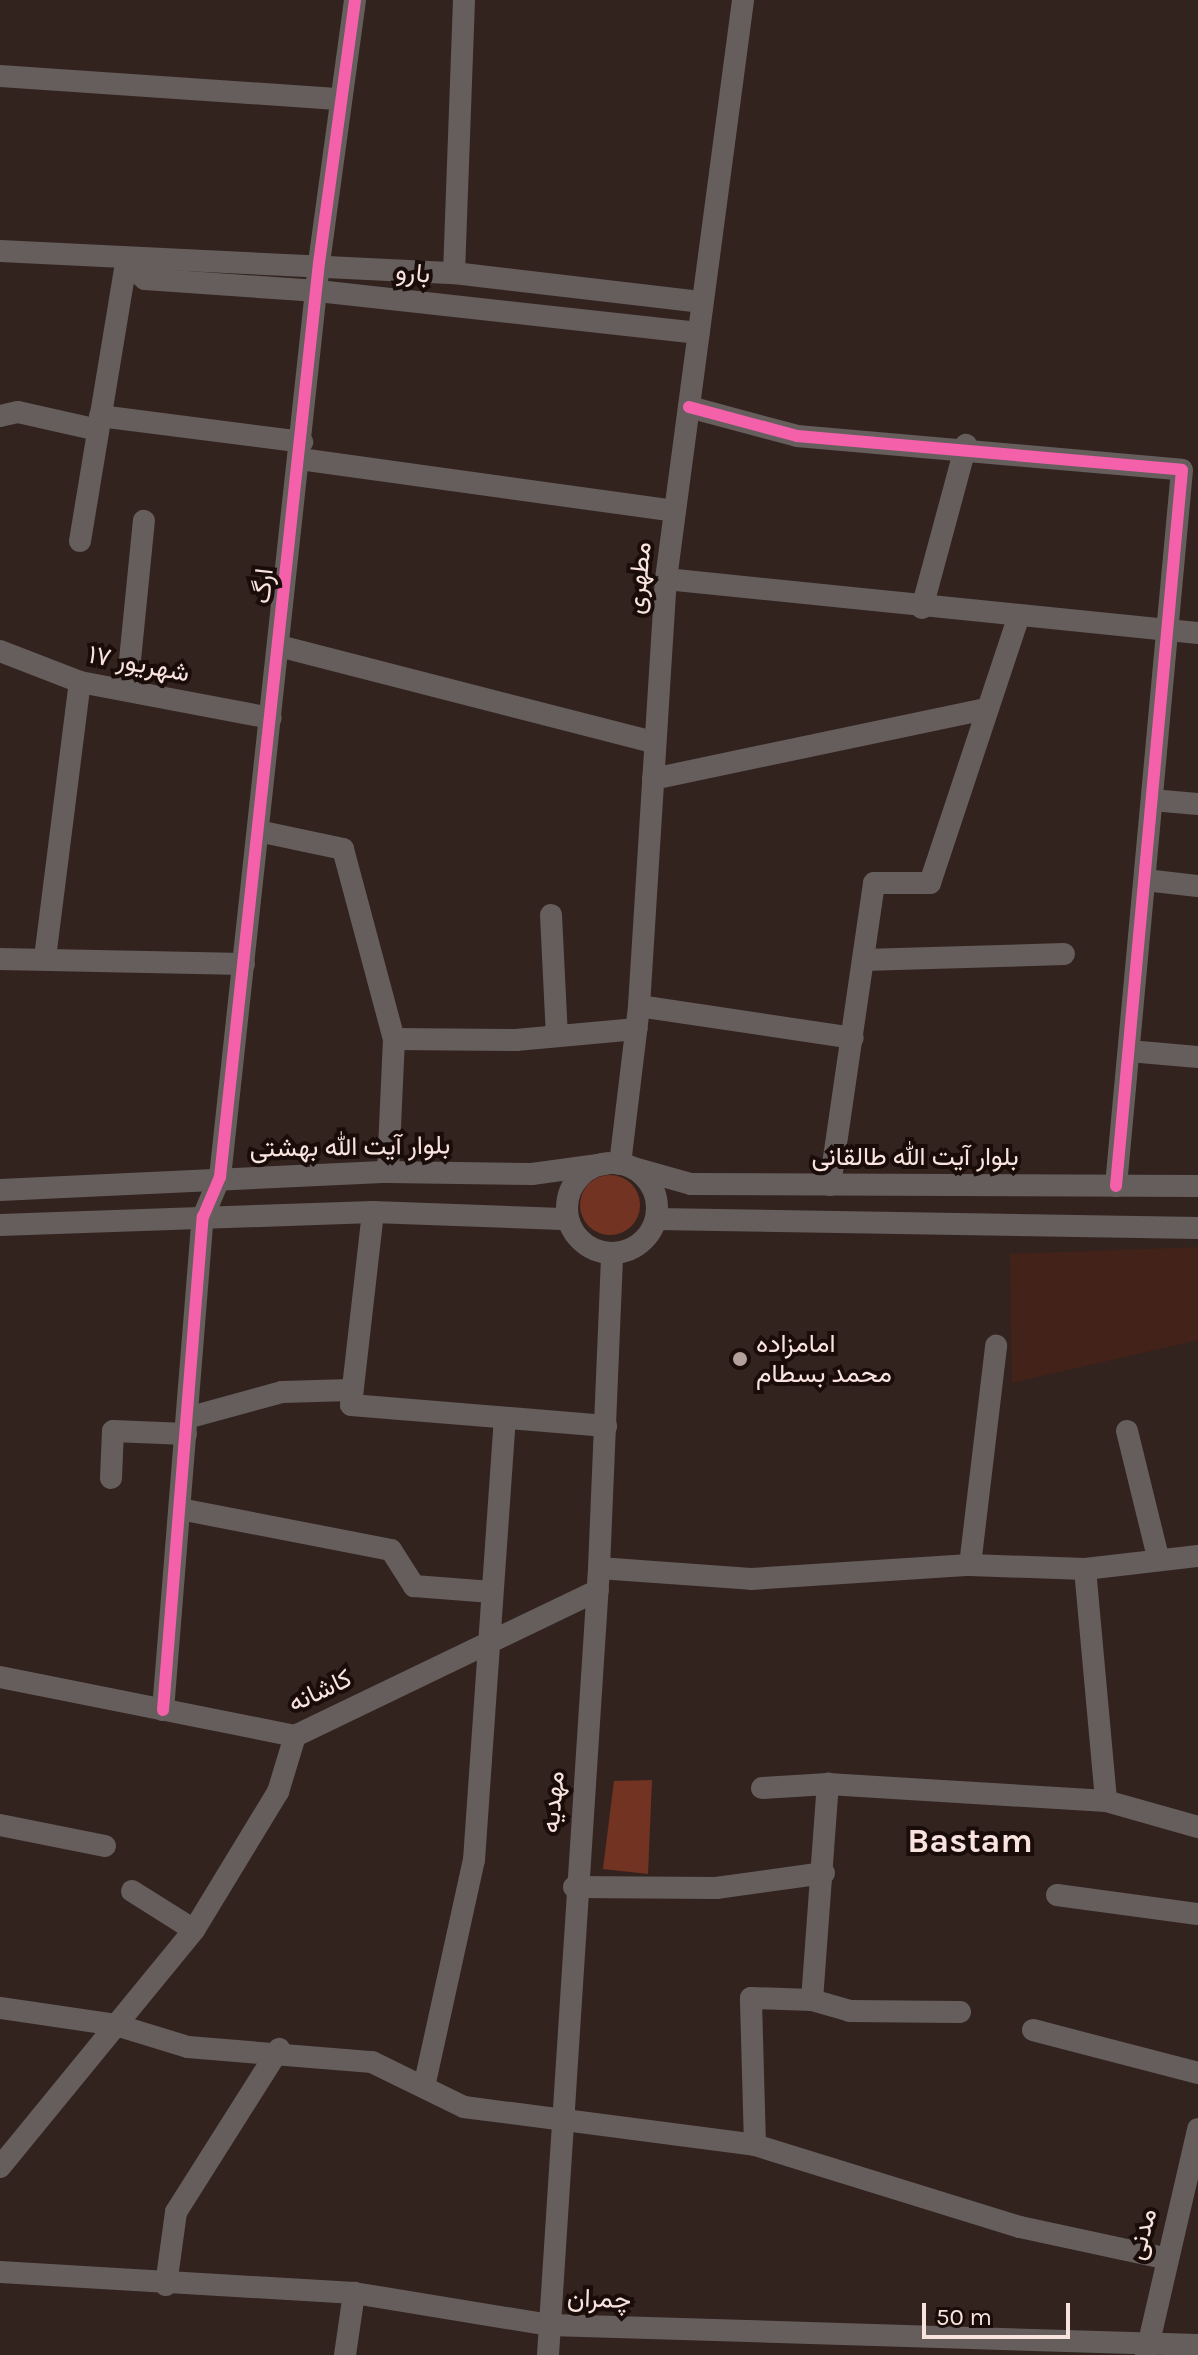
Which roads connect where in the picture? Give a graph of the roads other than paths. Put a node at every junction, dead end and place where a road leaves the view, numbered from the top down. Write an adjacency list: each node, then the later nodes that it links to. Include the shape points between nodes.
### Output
1 (355, 0): 5 (street, ارگ)
2 (464, 0): 9 (street)
3 (743, 0): 11 (street, مطهری)
4 (0, 76): 5 (street)
5 (340, 99): 8 (street, ارگ)
6 (0, 251): 7 (street, بارو)
7 (126, 262): 8 (street, بارو, via 146,255); 10 (street, بارو, via 145,279); 15 (street)
8 (319, 263): 9 (street, بارو); 10 (street, ارگ)
9 (454, 273): 11 (street, بارو)
10 (318, 291): 12 (street, بارو); 17 (street, ارگ)
11 (702, 302): 12 (street, مطهری)
12 (699, 333): 13 (street, مطهری)
13 (689, 407): 16 (street, via 797,436); 18 (street, مطهری)
14 (0, 416): 15 (street, via 18,412)
15 (99, 423): 17 (street); 20 (street)
16 (966, 445): 22 (street); 24 (street, via 1182,470)
17 (301, 450): 18 (street); 26 (street, ارگ)
18 (674, 511): 21 (street, مطهری)
19 (144, 521): 29 (street)
20 (80, 541)
21 (666, 579): 22 (street); 32 (street, مطهری)
22 (922, 608): 23 (street)
23 (1018, 619): 24 (street); 30 (street)
24 (1167, 630): 25 (street); 34 (street)
25 (1198, 633)
26 (279, 646): 31 (street, ارگ); 32 (street)
27 (0, 651): 28 (street, ۱۷ شهریور)
28 (80, 682): 29 (street, ۱۷ شهریور); 41 (street)
29 (127, 690): 31 (street, ۱۷ شهریور)
30 (986, 709): 33 (street); 43 (street, via 930,883 874,883)
31 (271, 718): 36 (street, ارگ)
32 (654, 742): 33 (street, مطهری)
33 (653, 779): 45 (street, مطهری)
34 (1152, 800): 35 (street); 37 (street)
35 (1198, 804)
36 (258, 831): 44 (street, ارگ); 49 (street, via 343,849)
37 (1145, 880): 38 (street); 50 (street)
38 (1198, 886)
39 (551, 915): 47 (street)
40 (1064, 954): 43 (street)
41 (45, 958): 42 (street); 44 (street)
42 (0, 959)
43 (863, 960): 48 (street)
44 (244, 964): 54 (street, ارگ)
45 (639, 1006): 46 (street, مطهری); 48 (street)
46 (636, 1029): 47 (street); 52 (street, مطهری)
47 (557, 1036): 49 (street)
48 (853, 1038): 55 (street)
49 (394, 1039): 53 (street)
50 (1129, 1051): 51 (street); 56 (street)
51 (1198, 1057)
52 (619, 1165): 53 (street, بلوار آیت الله بهشتی, via 532,1174); 55 (street, بلوار آیت الله طالقانی, via 691,1184); 61 (street, via 571,1190); 62 (street, via 654,1190)
53 (388, 1172): 54 (street, بلوار آیت الله بهشتی)
54 (220, 1177): 58 (street, بلوار آیت الله بهشتی); 60 (street, ارگ)
55 (830, 1185): 56 (street, بلوار آیت الله طالقانی)
56 (1116, 1186): 57 (street, بلوار آیت الله طالقانی)
57 (1198, 1186)
58 (0, 1190)
59 (373, 1212): 60 (street); 61 (street); 67 (street)
60 (203, 1217): 63 (street); 69 (street, ارگ)
61 (568, 1219): 65 (street, via 584,1244)
62 (656, 1219): 64 (street); 65 (street, via 640,1244)
63 (0, 1225)
64 (1198, 1228)
65 (612, 1253): 70 (street, مهدیه)
66 (996, 1346): 76 (street)
67 (351, 1390): 68 (street, via 351,1405); 69 (street, via 282,1392)
68 (505, 1421): 70 (street); 79 (street)
69 (186, 1426): 72 (street, via 113,1431); 73 (street, ارگ)
70 (606, 1426): 78 (street, مهدیه)
71 (1127, 1431): 75 (street)
72 (111, 1478)
73 (180, 1509): 79 (street, via 391,1550 414,1586); 82 (street, ارگ)
74 (1198, 1556): 75 (street)
75 (1158, 1557): 77 (street)
76 (970, 1565): 77 (street); 78 (street, via 751,1579)
77 (1085, 1569): 86 (street)
78 (599, 1579): 80 (street, کاشانه); 91 (street, مهدیه)
79 (492, 1592): 80 (street)
80 (489, 1638): 83 (street, کاشانه); 103 (street, via 474,1860)
81 (0, 1677): 82 (street, کاشانه)
82 (163, 1710): 83 (street, کاشانه)
83 (295, 1736): 95 (street, via 278,1792)
84 (828, 1784): 85 (street); 86 (street); 90 (street)
85 (762, 1788)
86 (1106, 1801): 88 (street)
87 (0, 1825): 89 (street)
88 (1198, 1827)
89 (105, 1846)
90 (824, 1873): 91 (street, via 716,1888); 96 (street)
91 (574, 1887): 104 (street, مهدیه)
92 (132, 1891): 95 (street)
93 (1057, 1895): 94 (street)
94 (1198, 1914)
95 (194, 1930): 99 (street)
96 (812, 2000): 98 (street, via 850,2011); 106 (street, via 751,1998)
97 (0, 2008): 99 (street)
98 (960, 2012)
99 (116, 2025): 101 (street, via 188,2047); 107 (street)
100 (1033, 2030): 102 (street)
101 (279, 2049): 103 (street, via 372,2062); 111 (street, via 176,2212)
102 (1198, 2073)
103 (424, 2087): 104 (street, via 464,2107)
104 (559, 2125): 106 (street); 113 (street, مهدیه)
105 (1198, 2129): 108 (street, مدنی)
106 (755, 2145): 109 (street, via 1020,2227)
107 (0, 2167)
108 (1194, 2168): 109 (street, مدنی)
109 (1163, 2258): 118 (street, مدنی)
110 (0, 2272): 111 (street, چمران)
111 (166, 2285): 112 (street, چمران)
112 (354, 2293): 113 (street, چمران); 119 (street)
113 (550, 2325): 114 (street, چمران); 120 (street, مهدیه)
114 (758, 2344): 116 (street, چمران)
115 (1198, 2345): 118 (street, چمران)
116 (863, 2346): 117 (street, چمران)
117 (911, 2347): 118 (street, چمران)
118 (1147, 2351)
119 (345, 2355)
120 (548, 2355)

